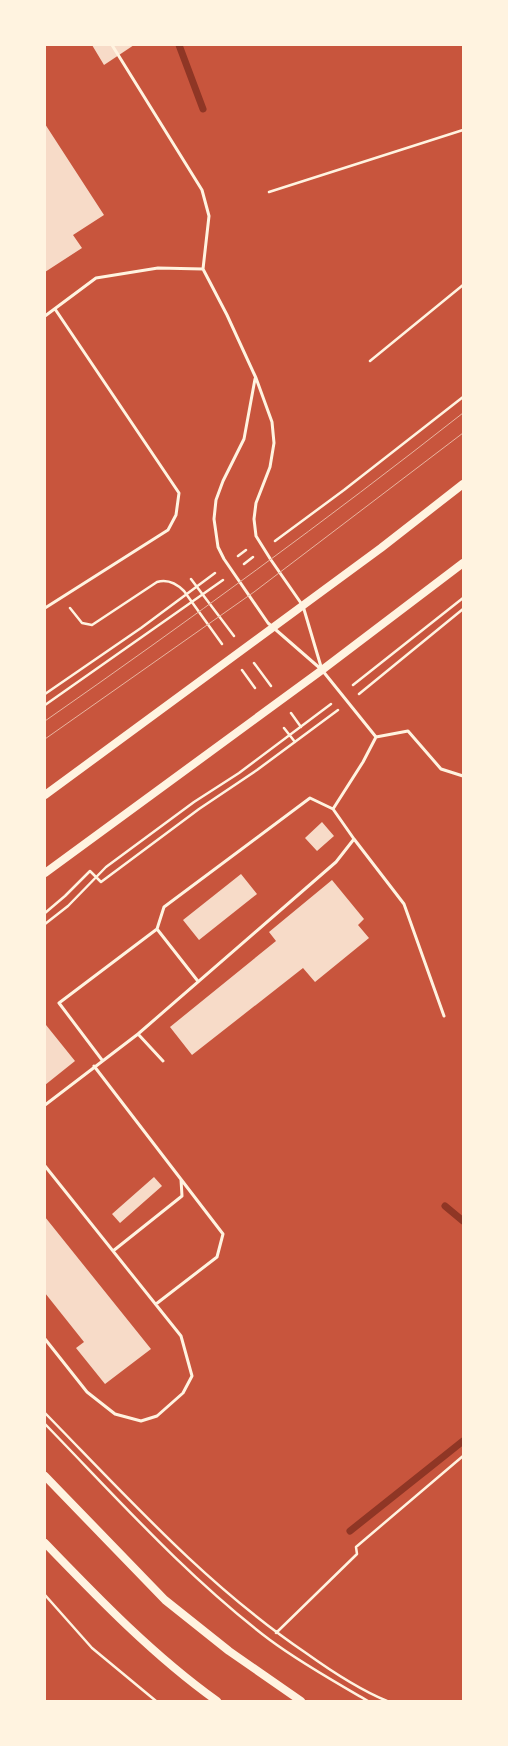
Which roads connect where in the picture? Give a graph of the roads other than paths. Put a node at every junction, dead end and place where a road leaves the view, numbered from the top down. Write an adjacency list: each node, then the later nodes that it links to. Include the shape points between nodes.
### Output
1 (112, 45): 2 (lane, via 202,190 209,216)
2 (203, 269): 3 (lane, via 158,268 96,278); 5 (lane)
3 (55, 309): 4 (lane); 9 (lane, via 179,493 176,515 168,530)
4 (45, 316)
5 (256, 378): 8 (lane, via 272,422 274,443 270,467 256,503 254,528 264,550); 10 (lane, via 244,439 219,491 214,519 218,547 224,559)
6 (463, 484): 8 (main road)
7 (463, 563): 11 (main road)
8 (303, 606): 10 (main road); 11 (lane)
9 (45, 608)
10 (274, 628): 11 (lane); 14 (main road)
11 (322, 670): 12 (lane); 17 (main road)
12 (376, 738): 13 (lane, via 408,731 441,769); 15 (lane)
13 (463, 776)
14 (45, 795)
15 (333, 809): 16 (lane); 18 (lane, via 310,798 164,907)
16 (354, 839): 19 (lane, via 336,862); 20 (lane, via 404,904)
17 (45, 873)
18 (156, 929): 19 (lane); 22 (lane, via 59,1003)
19 (197, 980): 21 (lane)
20 (444, 1016)
21 (138, 1034): 22 (lane); 23 (lane)
22 (102, 1060): 24 (lane)
23 (163, 1061)
24 (94, 1066): 25 (lane); 27 (lane)
25 (45, 1105)
26 (45, 1166): 28 (lane)
27 (181, 1180): 28 (lane, via 182,1196); 29 (lane, via 223,1234 217,1257)
28 (113, 1251): 29 (lane)
29 (156, 1304): 30 (lane, via 182,1336 192,1376 183,1393 157,1416 141,1421 115,1414 87,1392)
30 (45, 1339)
31 (45, 1476): 34 (main road, via 165,1600 229,1651)
32 (45, 1543): 33 (main road, via 93,1594 180,1673)
33 (217, 1701)
34 (301, 1701)

